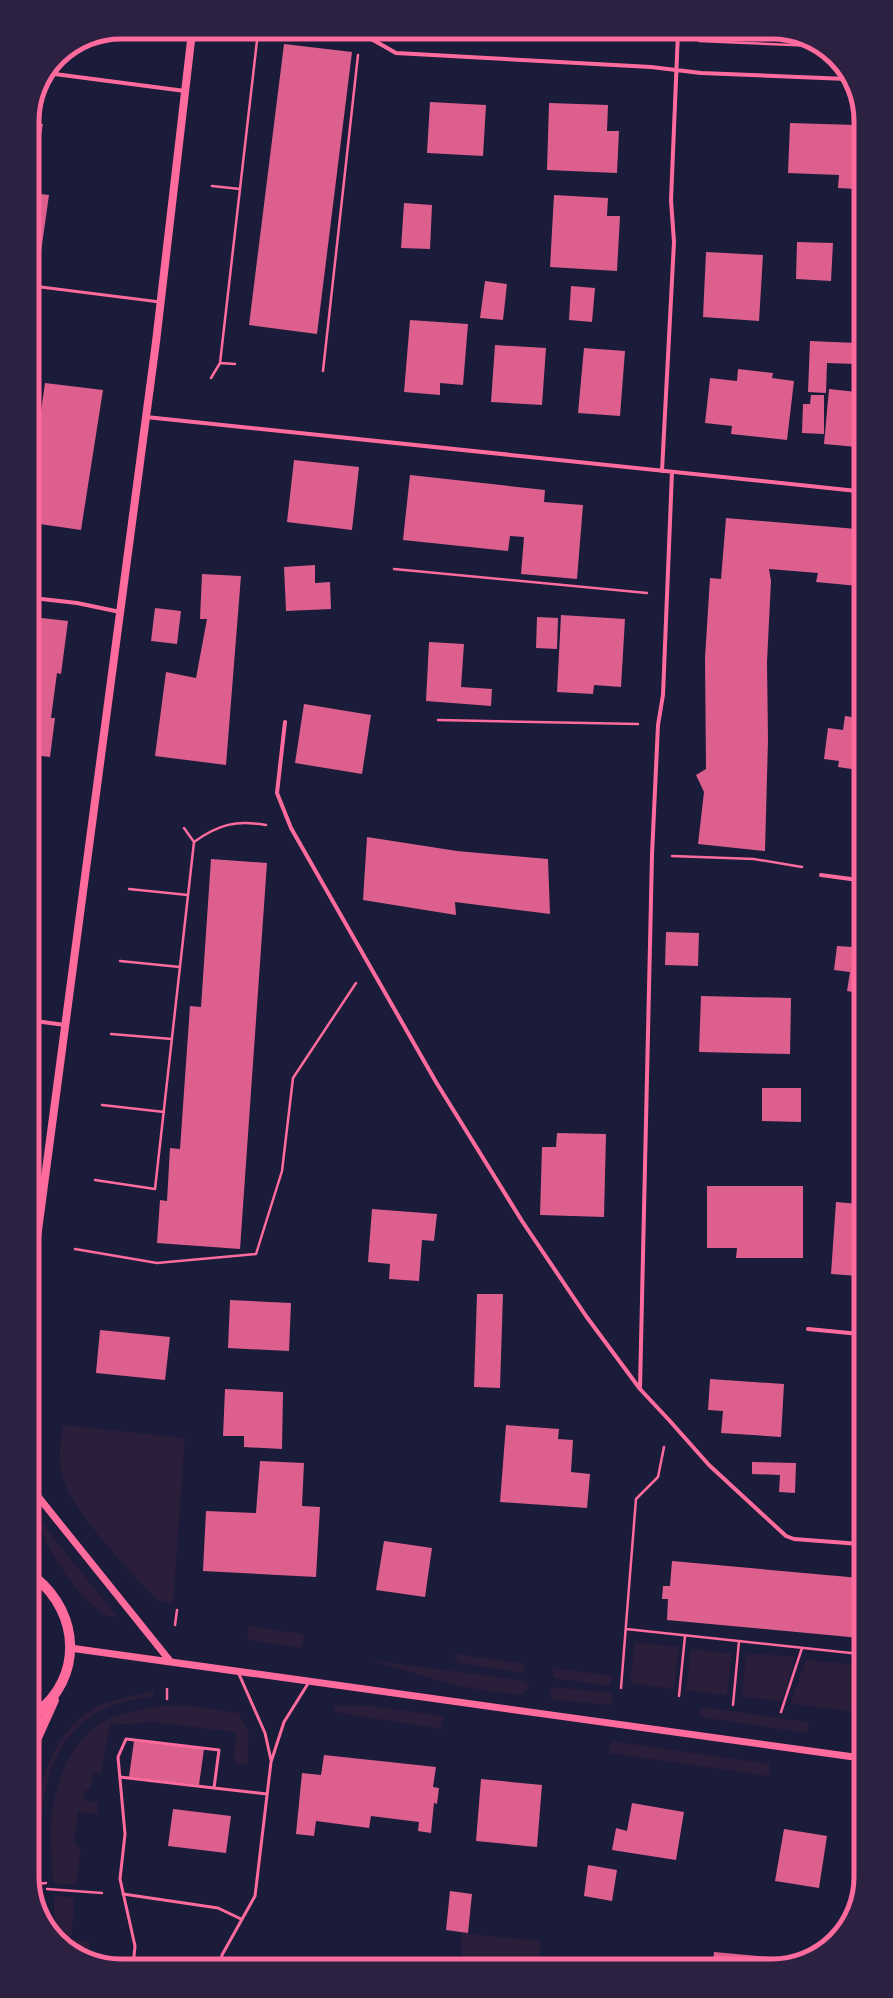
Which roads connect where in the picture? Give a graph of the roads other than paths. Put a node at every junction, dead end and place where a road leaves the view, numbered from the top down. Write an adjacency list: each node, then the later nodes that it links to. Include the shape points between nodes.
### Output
1 (191, 39): 7 (main road)
2 (372, 39): 4 (street, via 396,53)
3 (678, 39): 4 (street)
4 (677, 70): 6 (street); 11 (street, via 671,200 674,242)
5 (54, 74): 7 (street)
6 (842, 79)
7 (186, 91): 9 (main road)
8 (39, 287): 9 (lane)
9 (161, 302): 10 (main road)
10 (146, 417): 11 (street); 15 (main road)
11 (662, 471): 12 (street)
12 (672, 472): 13 (street); 24 (street, via 663,695 658,725 652,855)
13 (854, 491)
14 (39, 599): 15 (street)
15 (120, 612): 20 (main road)
16 (285, 722): 24 (street, via 277,793 290,828 436,1082 522,1221 586,1316)
17 (821, 875): 18 (street)
18 (854, 879)
19 (39, 1022): 20 (street)
20 (65, 1025): 21 (main road)
21 (39, 1223)
22 (808, 1329): 23 (street)
23 (854, 1333)
24 (640, 1389): 26 (street, via 710,1464 786,1536 794,1539)
25 (39, 1498): 29 (street)
26 (854, 1544)
27 (39, 1581): 28 (main road, via 54,1596 63,1612 69,1630)
28 (70, 1648): 29 (street); 32 (main road, via 65,1677)
29 (170, 1661): 30 (street)
30 (236, 1670): 31 (street); 36 (lane, via 265,1734)
31 (310, 1680): 35 (street); 36 (lane, via 284,1722)
32 (58, 1690): 33 (main road); 34 (main road)
33 (39, 1710)
34 (39, 1733)
35 (854, 1757)
36 (271, 1762): 39 (lane)
37 (120, 1777): 38 (lane); 38 (lane, via 118,1757 126,1739 219,1750); 40 (lane, via 124,1834 120,1879)
38 (214, 1788): 39 (lane)
39 (267, 1794): 41 (lane, via 255,1896)
40 (123, 1894): 41 (lane, via 218,1908); 42 (lane, via 135,1946)
41 (242, 1919): 43 (lane)
42 (134, 1959)
43 (222, 1959)

